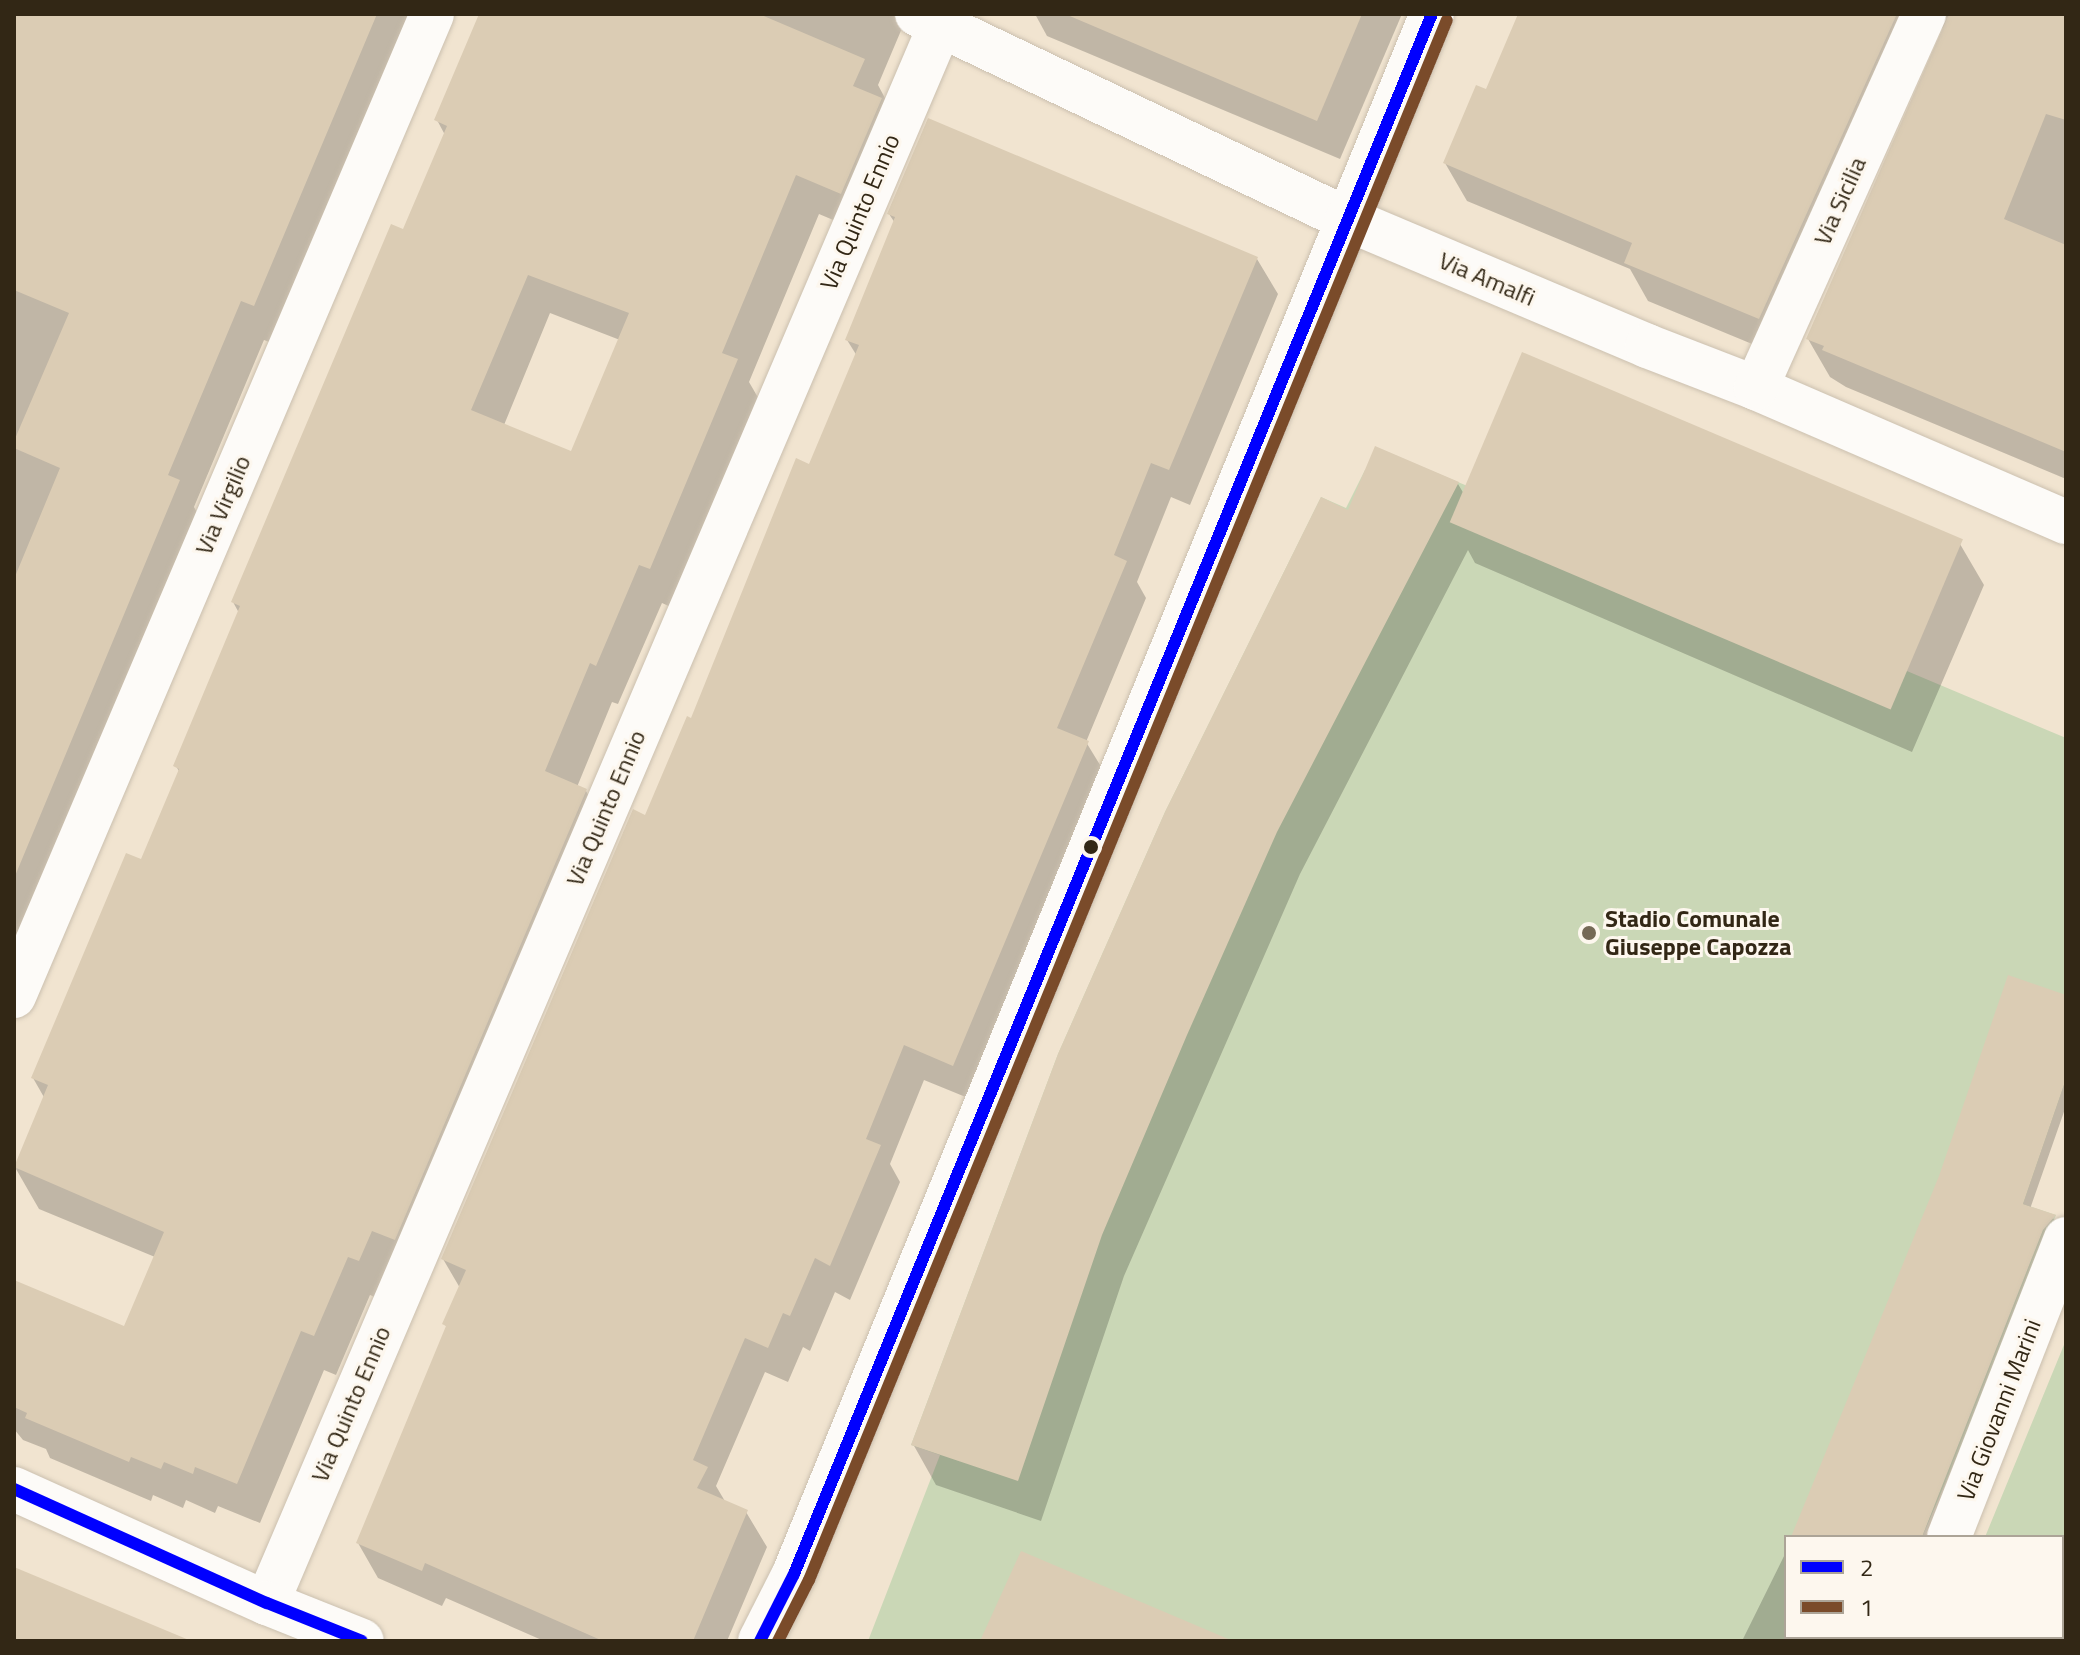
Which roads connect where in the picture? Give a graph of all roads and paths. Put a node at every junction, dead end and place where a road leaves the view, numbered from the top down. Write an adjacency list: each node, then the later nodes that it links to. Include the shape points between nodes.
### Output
1 (432, 14): 8 (street, Via Virgilio)
2 (1432, 14): 5 (street)
3 (1924, 14): 6 (street, Via Sicilia)
4 (934, 17): 5 (street, Via Amalfi); 13 (street, Via Quinto Ennio)
5 (1347, 219): 6 (street, Via Amalfi); 12 (street)
6 (1756, 388): 7 (street, Via Amalfi)
7 (2066, 522)
8 (14, 996)
9 (2066, 1239): 11 (street, Via Giovanni Marini)
10 (14, 1489): 13 (street)
11 (1950, 1535)
12 (794, 1574): 15 (street); 16 (street)
13 (267, 1603): 14 (street)
14 (362, 1641)
15 (760, 1641)
16 (793, 1641)

